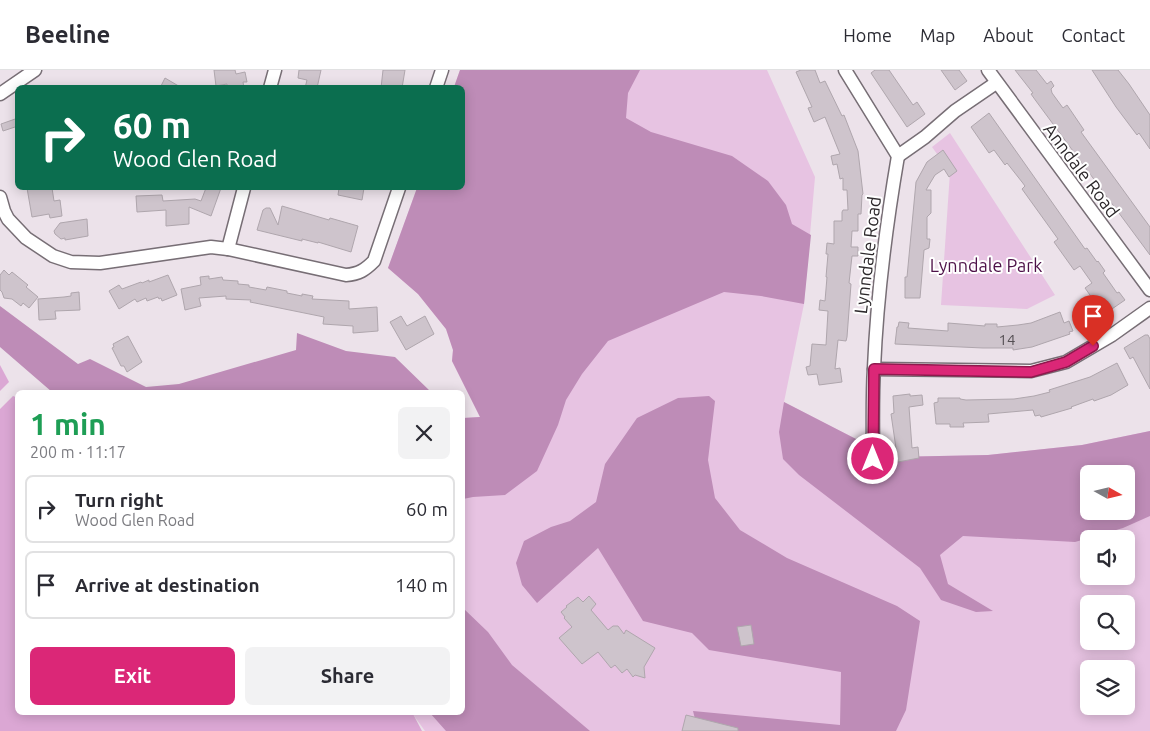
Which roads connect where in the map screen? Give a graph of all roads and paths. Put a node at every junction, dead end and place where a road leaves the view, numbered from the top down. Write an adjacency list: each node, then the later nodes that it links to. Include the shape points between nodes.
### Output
1 (35, 70): 9 (street)
2 (275, 70): 7 (street)
3 (442, 70): 8 (street)
4 (845, 70): 10 (street)
5 (988, 70): 6 (street, Anndale Road)
6 (996, 83): 10 (street); 15 (street, Anndale Road)
7 (271, 85)
8 (437, 85)
9 (0, 94)
10 (898, 156): 17 (street, Lynndale Road, via 876,323)
11 (243, 190): 14 (street)
12 (398, 190): 14 (street, via 374,261 357,274 346,275)
13 (0, 197): 14 (street, via 8,219 26,238 53,256 71,262 100,263 211,247)
14 (228, 249)
15 (1150, 290)
16 (1150, 308): 17 (street, via 1066,362 1031,372)
17 (874, 369): 18 (street, Lynndale Road)
18 (873, 459)

